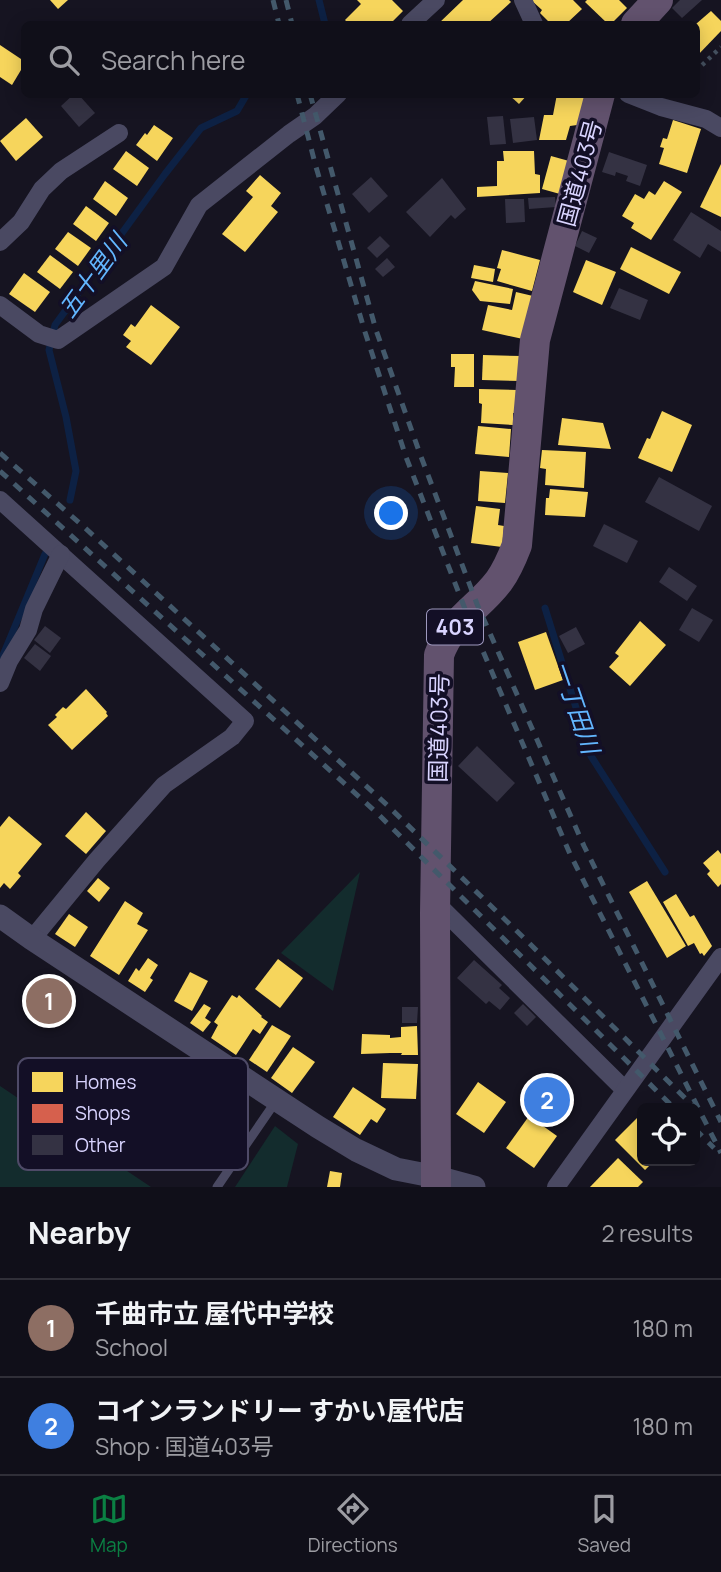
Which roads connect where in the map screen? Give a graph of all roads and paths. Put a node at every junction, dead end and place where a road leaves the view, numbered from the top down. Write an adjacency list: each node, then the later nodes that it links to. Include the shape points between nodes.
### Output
1 (436, 0): 4 (street)
2 (523, 0): 5 (street)
3 (658, 0): 6 (highway)
4 (413, 21)
5 (533, 21)
6 (639, 21)
7 (721, 47): 8 (path)
8 (700, 67)
9 (334, 98): 15 (street, via 199,205 164,267 51,339)
10 (599, 98): 19 (highway, 国道403号 / 403, via 535,340 517,545 498,582 460,619 439,655)
11 (638, 98): 12 (street)
12 (714, 121)
13 (119, 132): 14 (street, via 61,170)
14 (0, 242)
15 (0, 305)
16 (0, 500): 17 (street)
17 (61, 554): 18 (street); 21 (street, via 245,721 232,737 164,785)
18 (0, 683)
19 (435, 902): 25 (street); 29 (highway, 国道403号 / 403)
20 (0, 916): 21 (street)
21 (32, 939): 23 (street)
22 (721, 957): 25 (street)
23 (212, 1058)
24 (248, 1082): 26 (street)
25 (625, 1090): 32 (street)
26 (276, 1100): 27 (lane); 29 (street, via 356,1150)
27 (248, 1141)
28 (229, 1170): 30 (lane)
29 (437, 1182): 31 (street)
30 (217, 1187)
31 (474, 1187)
32 (556, 1187)

